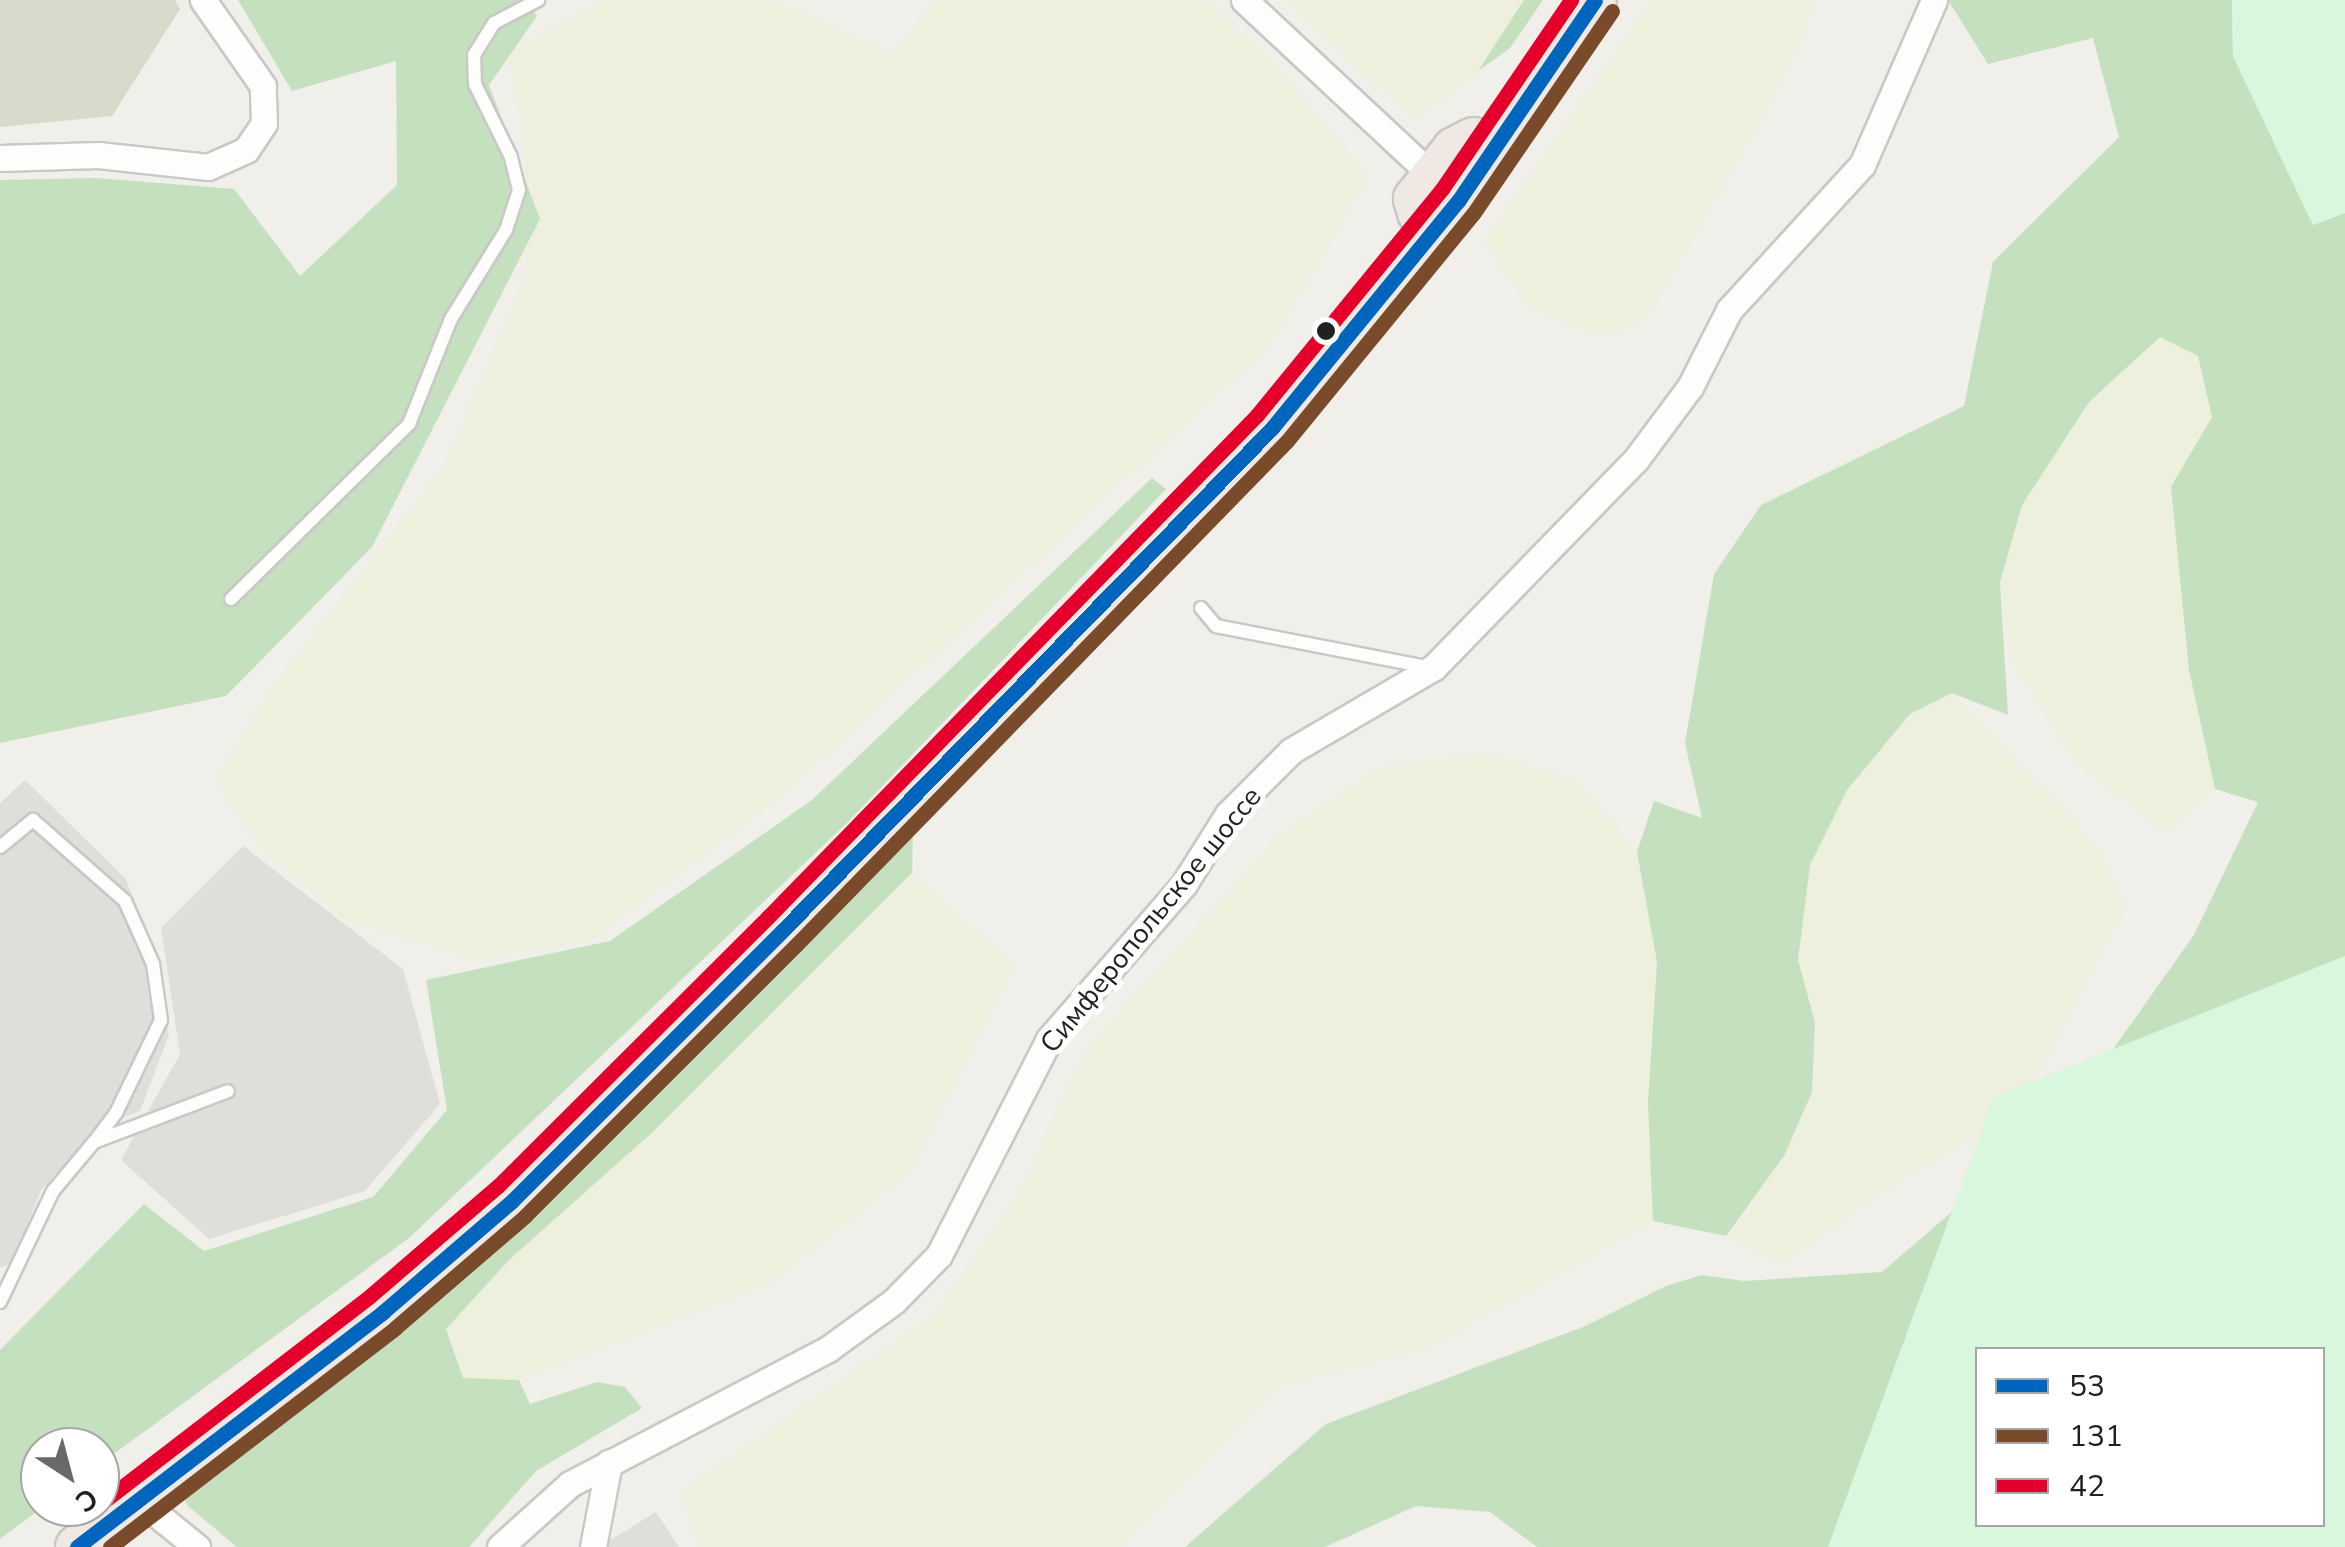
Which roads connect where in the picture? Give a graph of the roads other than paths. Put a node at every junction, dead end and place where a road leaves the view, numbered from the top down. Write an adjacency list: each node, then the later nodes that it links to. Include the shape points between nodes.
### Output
1 (203, 0): 8 (street, via 263,86 264,123 246,150 208,167 98,155)
2 (538, 0): 11 (lane, via 494,23 474,55 475,84 511,157 519,190 506,230 451,319 409,424)
3 (1244, 0): 9 (street)
4 (1572, 0): 7 (highway)
5 (1595, 0): 7 (highway)
6 (1934, 0): 13 (street, Симферопольское шоссе, via 1862,166 1729,310 1690,388 1637,458)
7 (1488, 139): 9 (highway); 10 (highway)
8 (0, 158)
9 (1436, 191): 10 (highway, via 1401,252); 20 (highway, via 1257,414 773,916 501,1186)
10 (1402, 267): 21 (highway, via 1272,428 512,1201 383,1312)
11 (230, 599)
12 (1201, 608): 13 (lane, via 1216,626)
13 (1434, 667): 19 (street, Симферопольское шоссе, via 1291,751 1228,814 1184,884 1048,1040 939,1254 894,1301 828,1349)
14 (0, 847): 16 (lane, via 33,820 125,901 153,964 160,1020 116,1113)
15 (228, 1091): 16 (lane)
16 (94, 1142): 17 (lane, via 54,1191)
17 (4, 1281): 18 (lane)
18 (0, 1302)
19 (609, 1462): 28 (street, Симферопольское шоссе, via 546,1502); 29 (street)
20 (120, 1498)
21 (120, 1498)
22 (120, 1508): 27 (street)
23 (76, 1527): 25 (highway)
24 (93, 1527): 26 (highway)
25 (44, 1547)
26 (77, 1547)
27 (197, 1547)
28 (500, 1547)
29 (593, 1547)

